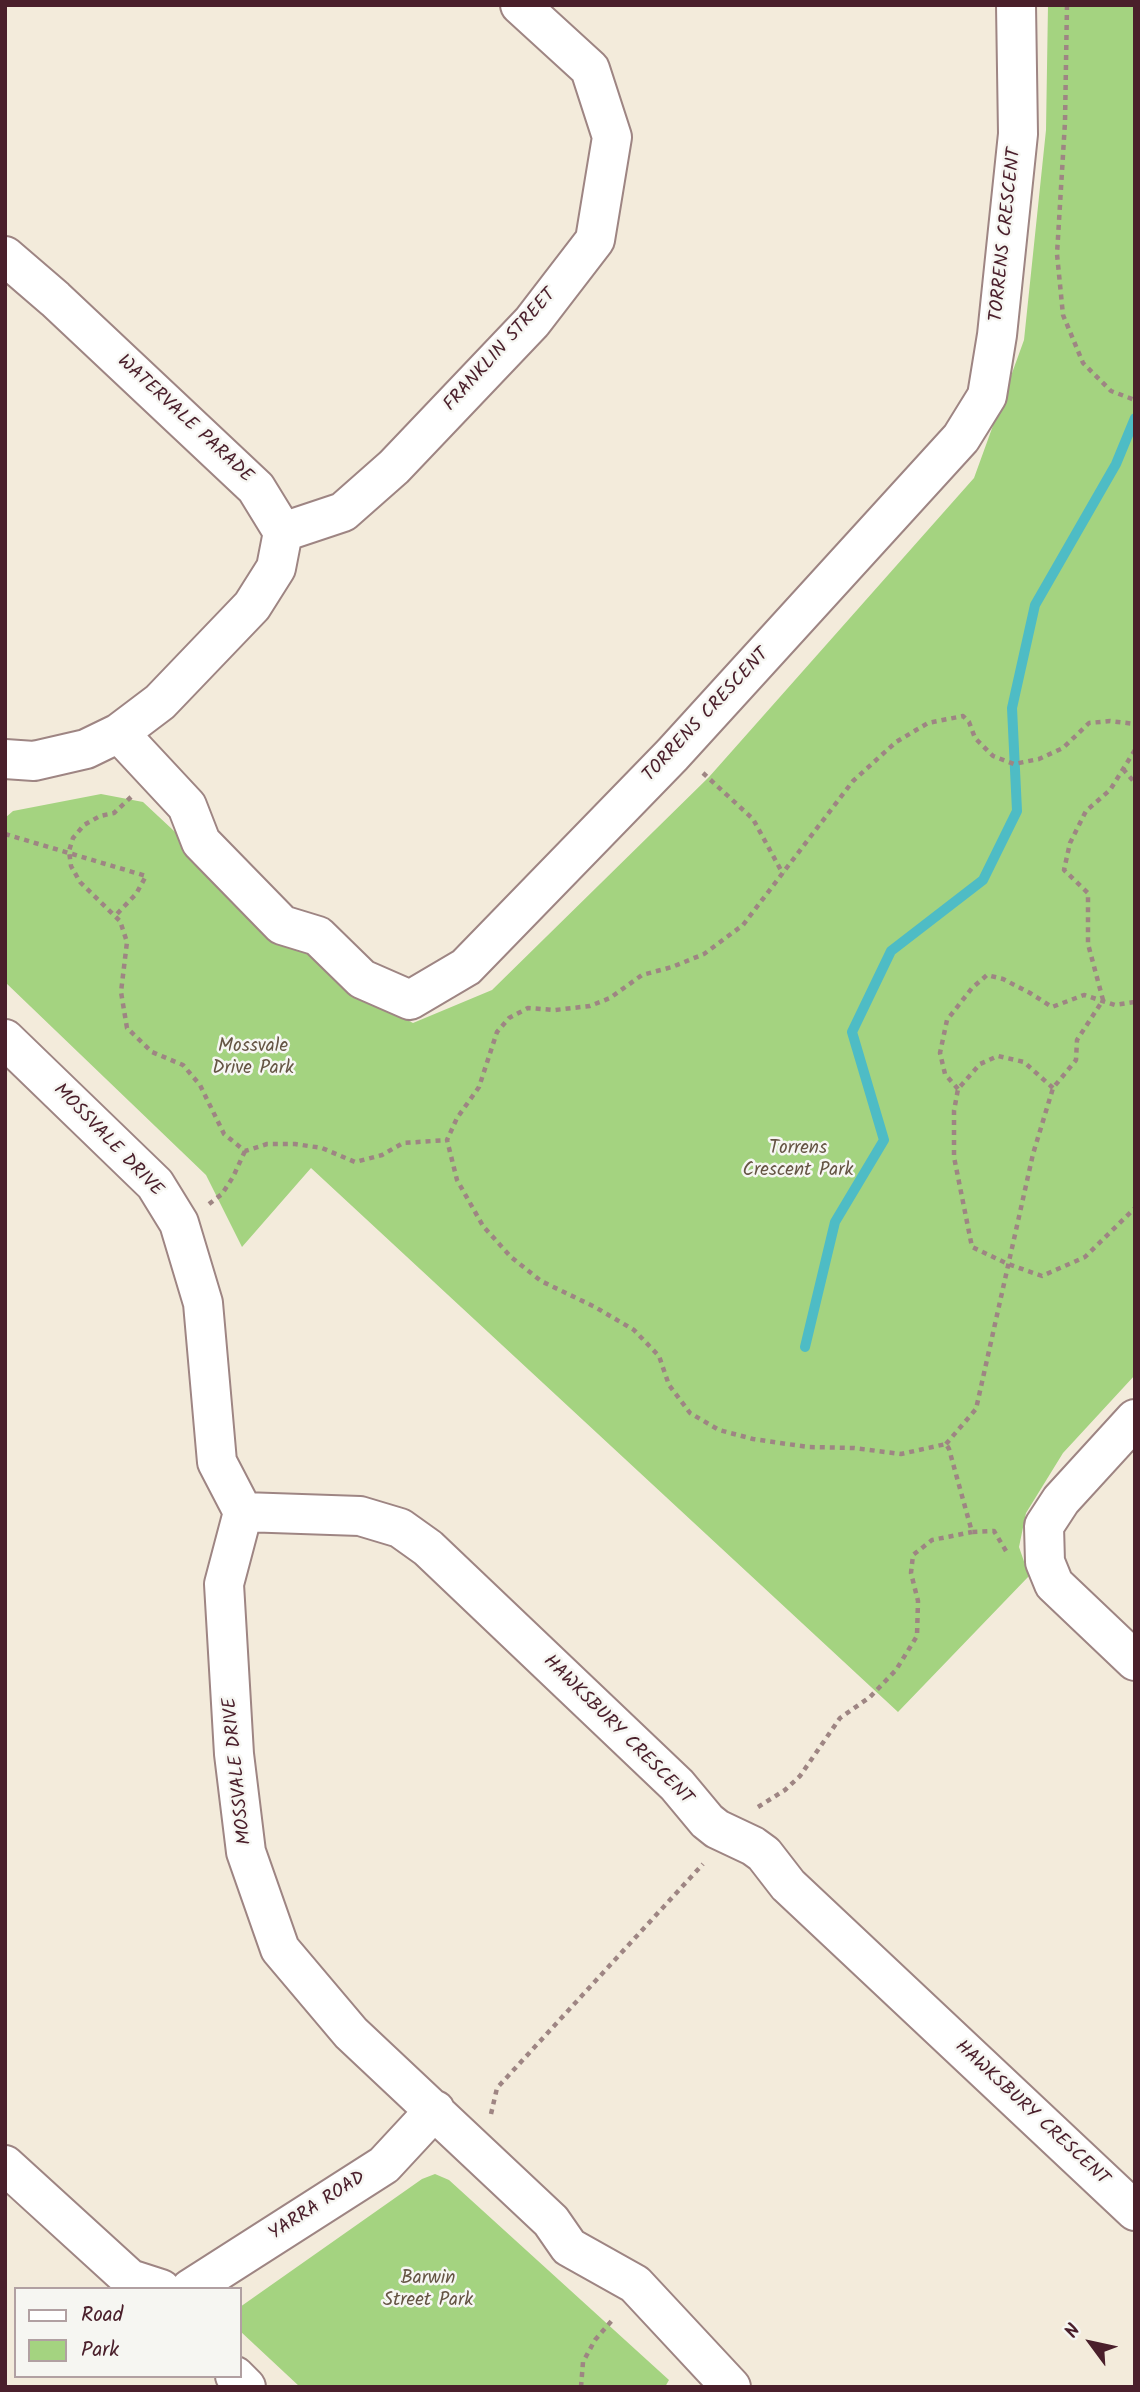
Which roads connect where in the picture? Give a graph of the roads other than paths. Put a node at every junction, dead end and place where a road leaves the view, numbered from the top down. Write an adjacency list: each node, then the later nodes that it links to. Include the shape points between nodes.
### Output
1 (520, 5): 4 (street, FRANKLIN STREET, via 590,69 612,136 595,240 532,322 394,467 343,512)
2 (1016, 5): 5 (street, TORRENS CRESCENT, via 1018,134 987,396 961,438 672,755 466,967 410,1000 362,979 318,936 282,925 201,842 187,806)
3 (5, 256): 4 (street, WATERVALE PARADE, via 257,488)
4 (283, 532): 5 (street, via 276,568 252,606 160,702)
5 (119, 733): 6 (street, via 86,749 34,761)
6 (5, 759)
7 (5, 1039): 9 (street, MOSSVALE DRIVE, via 155,1184 179,1223 203,1303 217,1462)
8 (1135, 1419): 10 (street, via 1061,1500 1044,1526 1045,1562 1054,1584)
9 (243, 1512): 11 (street, MOSSVALE DRIVE, via 224,1584 234,1754 246,1852 280,1949 351,2033); 13 (street, HAWKSBURY CRESCENT, via 360,1516 400,1528 428,1548 677,1785 707,1821 764,1854 788,1885)
10 (1135, 1661)
11 (435, 2110): 15 (street, YARRA ROAD, via 384,2165); 16 (street, MOSSVALE DRIVE, via 551,2221 569,2247 635,2284)
12 (5, 2165): 14 (street, via 130,2279)
13 (1135, 2211)
14 (156, 2287)
15 (193, 2287)
16 (731, 2387)

